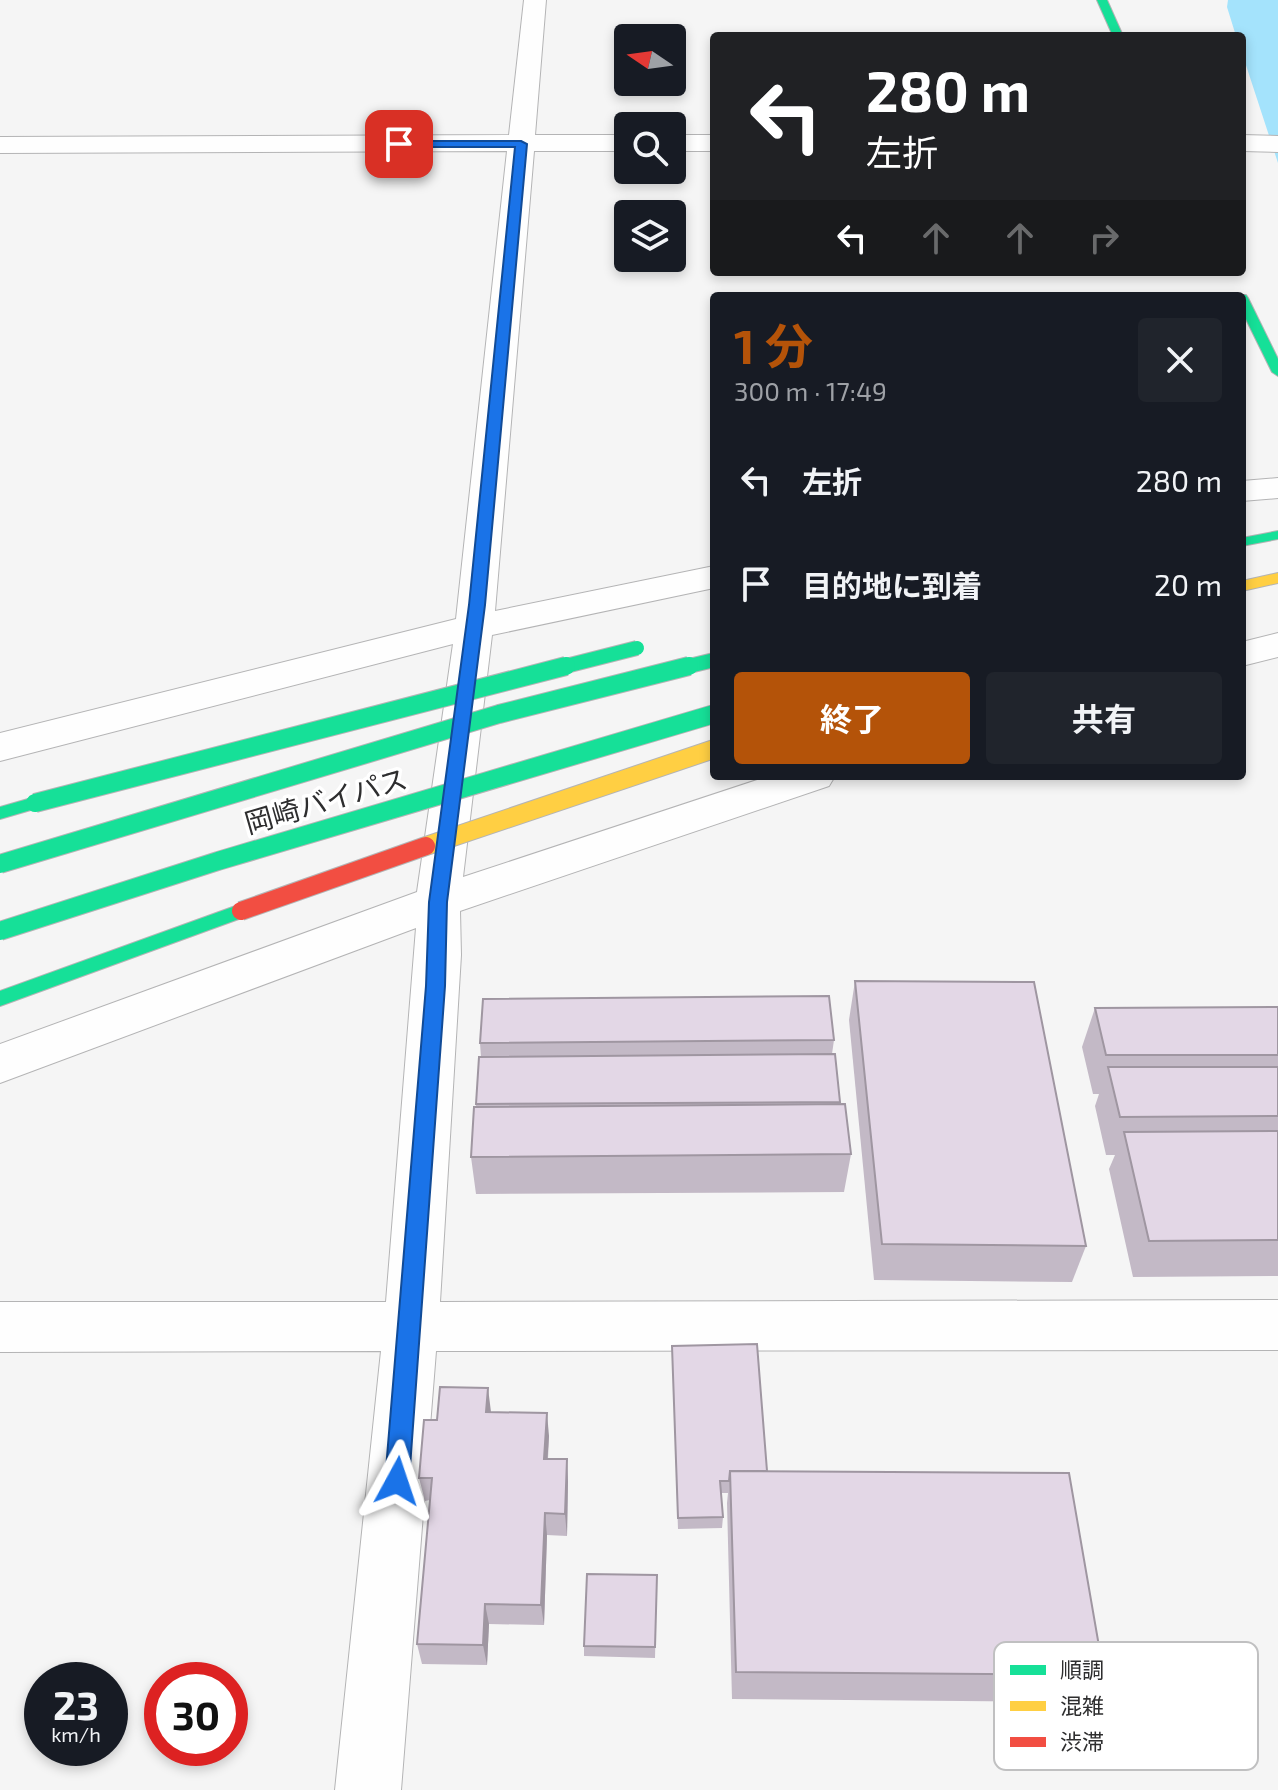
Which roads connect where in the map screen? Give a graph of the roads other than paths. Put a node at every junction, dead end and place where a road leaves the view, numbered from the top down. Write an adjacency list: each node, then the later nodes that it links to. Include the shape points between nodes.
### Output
1 (535, 0): 8 (street)
2 (1102, 0): 3 (main road)
3 (1116, 32)
4 (614, 143): 8 (street)
5 (686, 143): 6 (street)
6 (710, 143)
7 (1246, 143): 9 (street)
8 (521, 144): 10 (street); 20 (street)
9 (1278, 144)
10 (0, 145)
11 (1246, 307): 12 (main road)
12 (1278, 372)
13 (1278, 488): 14 (street)
14 (1246, 491)
15 (1278, 535): 16 (main road)
16 (1246, 541)
17 (710, 578): 20 (street)
18 (1278, 578): 19 (main road)
19 (1246, 585)
20 (474, 627): 26 (street); 31 (street)
21 (653, 645): 29 (main road, bridge)
22 (1278, 645): 23 (street)
23 (1246, 653)
24 (710, 661): 30 (main road, 岡崎バイパス, bridge, via 499,714)
25 (710, 715): 32 (main road, 岡崎バイパス, bridge)
26 (0, 747)
27 (710, 750): 33 (main road, bridge, via 498,820)
28 (802, 780): 31 (street)
29 (0, 813)
30 (0, 864)
31 (438, 902): 34 (street); 36 (street)
32 (0, 931)
33 (0, 999)
34 (0, 1064)
35 (1278, 1325): 36 (street)
36 (411, 1326): 37 (street); 38 (street)
37 (0, 1327)
38 (368, 1790)

